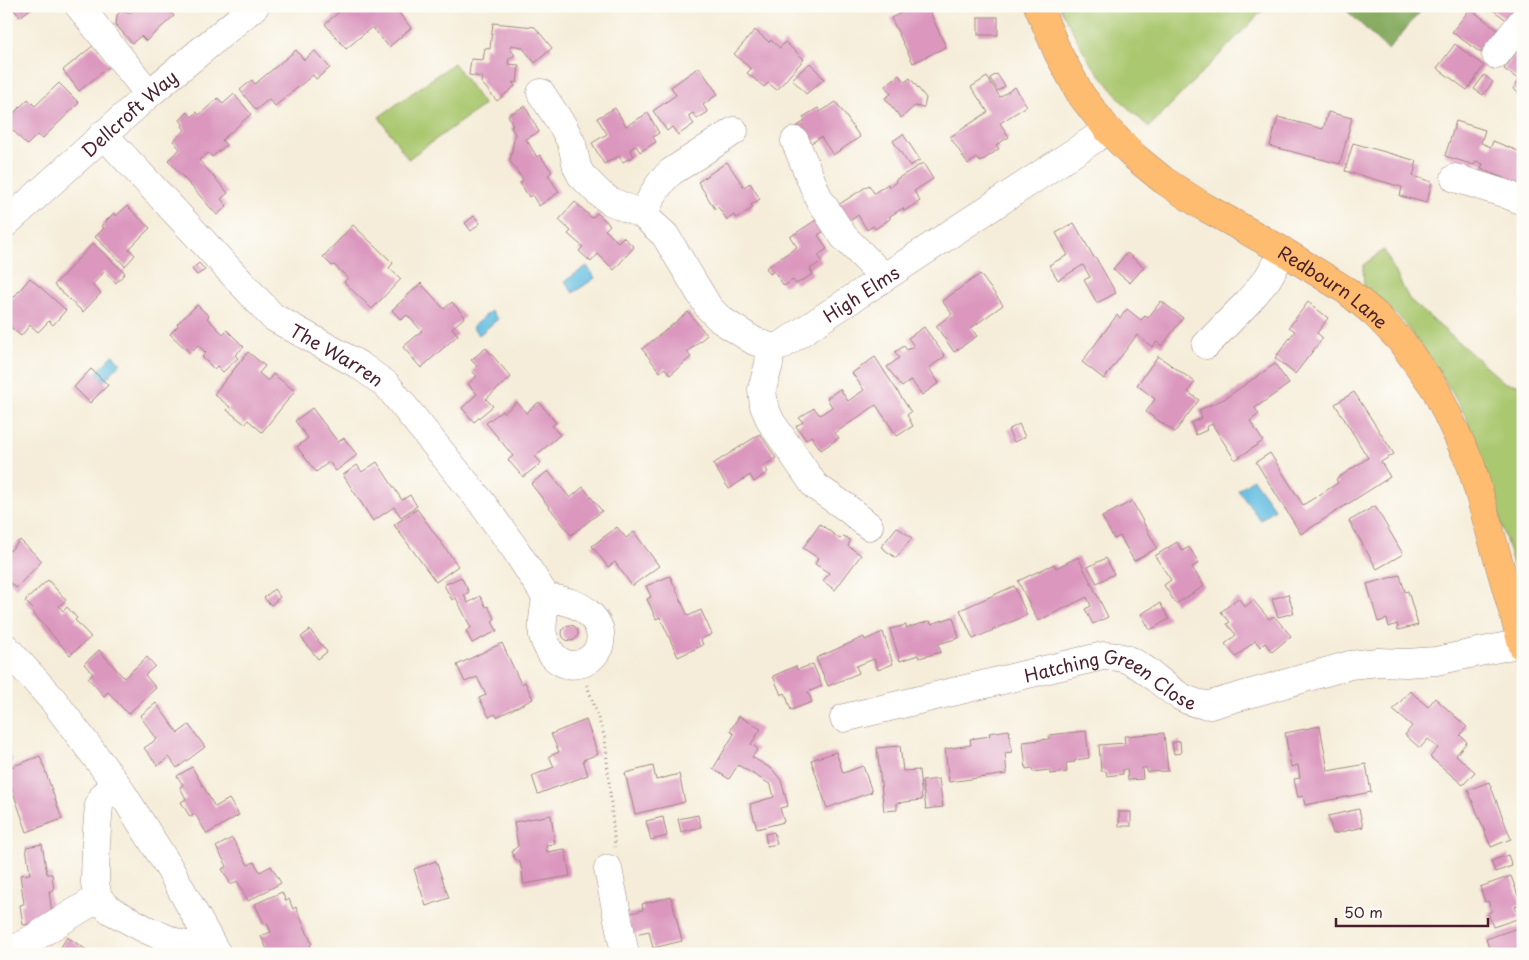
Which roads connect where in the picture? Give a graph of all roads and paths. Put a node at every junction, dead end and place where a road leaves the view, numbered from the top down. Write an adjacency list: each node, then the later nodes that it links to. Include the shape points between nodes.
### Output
1 (79, 6): 7 (street)
2 (254, 6): 7 (street, Dellcroft Way)
3 (1038, 6): 8 (main road, Redbourn Lane, via 1081,95)
4 (1523, 20): 5 (street)
5 (1496, 54)
6 (541, 93): 14 (street, via 572,144 576,167 581,175 610,201)
7 (148, 94): 10 (street, Dellcroft Way)
8 (1108, 130): 16 (main road, Redbourn Lane, via 1162,180); 17 (street, High Elms)
9 (734, 131): 14 (street, via 663,178)
10 (103, 134): 15 (street, Dellcroft Way); 21 (street, The Warren, via 273,317 359,365 387,385 482,503)
11 (795, 141): 17 (street, via 819,198 844,236)
12 (1455, 178): 13 (street)
13 (1523, 201)
14 (643, 215): 19 (street, via 665,235 709,308 736,330)
15 (6, 223)
16 (1283, 250): 18 (street, via 1268,278); 22 (main road, Redbourn Lane, via 1375,314 1401,341 1436,390 1470,465)
17 (884, 277): 19 (street, High Elms, via 781,346)
18 (1206, 345)
19 (770, 348): 20 (street, via 762,389 764,406 771,422 815,486)
20 (869, 526)
21 (546, 597): 24 (street, via 543,635 548,648 555,658 570,665); 24 (street, via 577,606 596,623 602,635 601,643)
22 (1522, 645): 25 (street, Hatching Green Close, via 1436,661 1350,665 1210,704 1188,701 1126,659 1102,656)
23 (6, 648): 26 (street, via 53,700)
24 (588, 660): 27 (path, via 587,686 605,738 607,757 615,851)
25 (844, 718)
26 (117, 785): 28 (street, via 104,795 100,805 95,859); 29 (street, via 167,864)
27 (608, 869): 31 (street)
28 (98, 898): 29 (street, via 110,910 145,929 178,943); 30 (street)
29 (217, 953)
30 (8, 954)
31 (625, 954)

